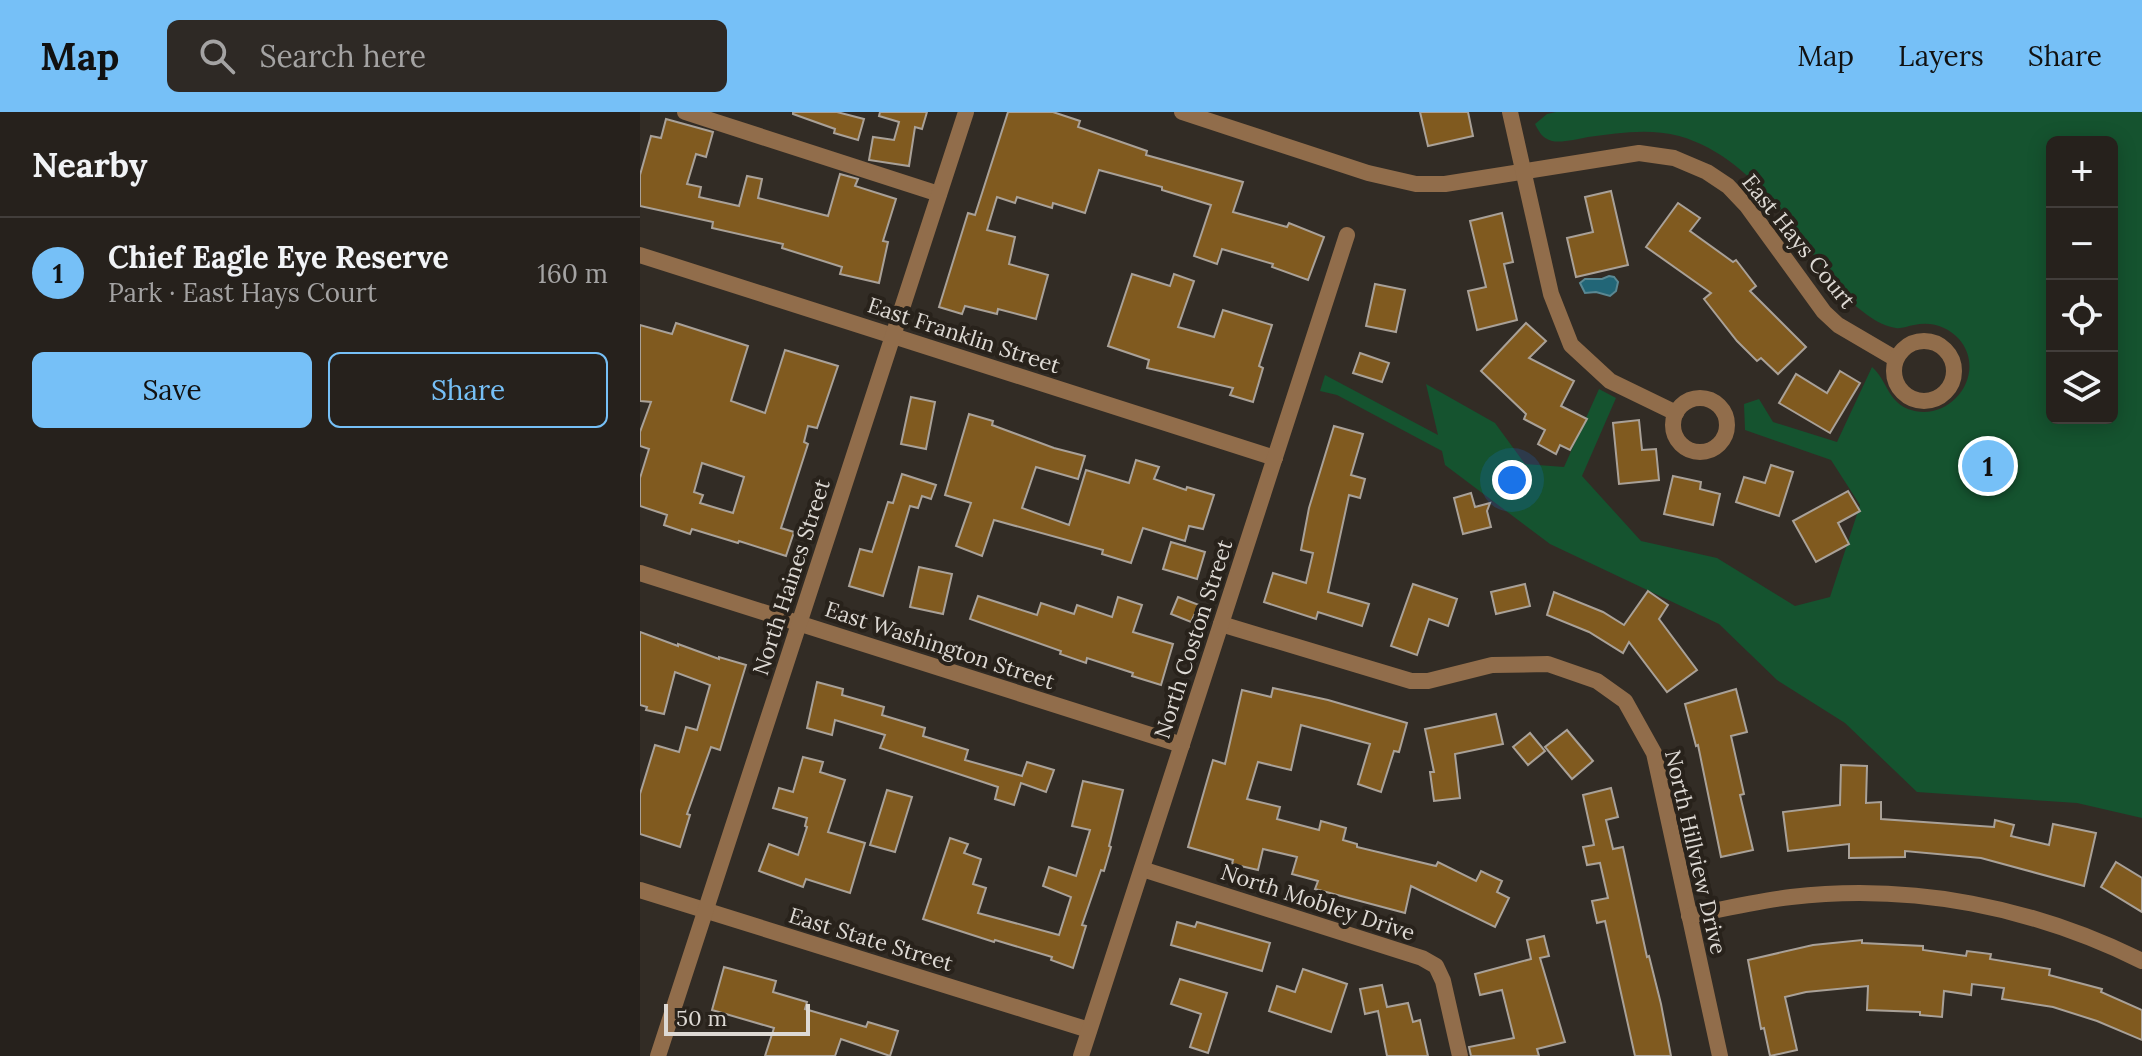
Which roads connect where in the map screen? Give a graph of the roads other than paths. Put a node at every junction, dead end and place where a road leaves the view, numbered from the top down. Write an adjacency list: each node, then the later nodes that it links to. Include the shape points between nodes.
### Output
1 (685, 112): 6 (street)
2 (966, 112): 6 (street, North Haines Street)
3 (1182, 112): 5 (street, East Hays Court, via 1416,184)
4 (1510, 112): 5 (street)
5 (1522, 170): 10 (street, East Hays Court, via 1639,153 1674,158 1707,172 1747,206 1824,312); 11 (street, via 1551,294 1571,345 1610,381)
6 (939, 194): 9 (street, North Haines Street)
7 (1347, 235): 12 (street, North Coston Street)
8 (640, 255): 9 (street, East Franklin Street)
9 (893, 336): 12 (street, East Franklin Street); 14 (street, North Haines Street)
10 (1896, 359)
11 (1676, 413)
12 (1275, 458): 15 (street, North Coston Street)
13 (640, 573): 14 (street, East Washington Street)
14 (799, 624): 16 (street, East Washington Street); 19 (street, North Haines Street)
15 (1221, 624): 16 (street, North Coston Street); 20 (street, North Hillview Drive, via 1411,681 1492,665 1548,664 1597,681 1625,701 1654,753)
16 (1182, 745): 17 (street, North Coston Street)
17 (1142, 869): 22 (street, North Coston Street); 25 (street, North Mobley Drive, via 1436,966)
18 (640, 890): 19 (street, East State Street)
19 (705, 911): 22 (street, East State Street); 23 (street, North Haines Street)
20 (1689, 916): 21 (street, via 1793,897 1910,895 2050,922); 26 (street, North Hillview Drive)
21 (2142, 961)
22 (1089, 1030): 24 (street, North Coston Street)
23 (658, 1056)
24 (1081, 1056)
25 (1460, 1056)
26 (1720, 1056)

